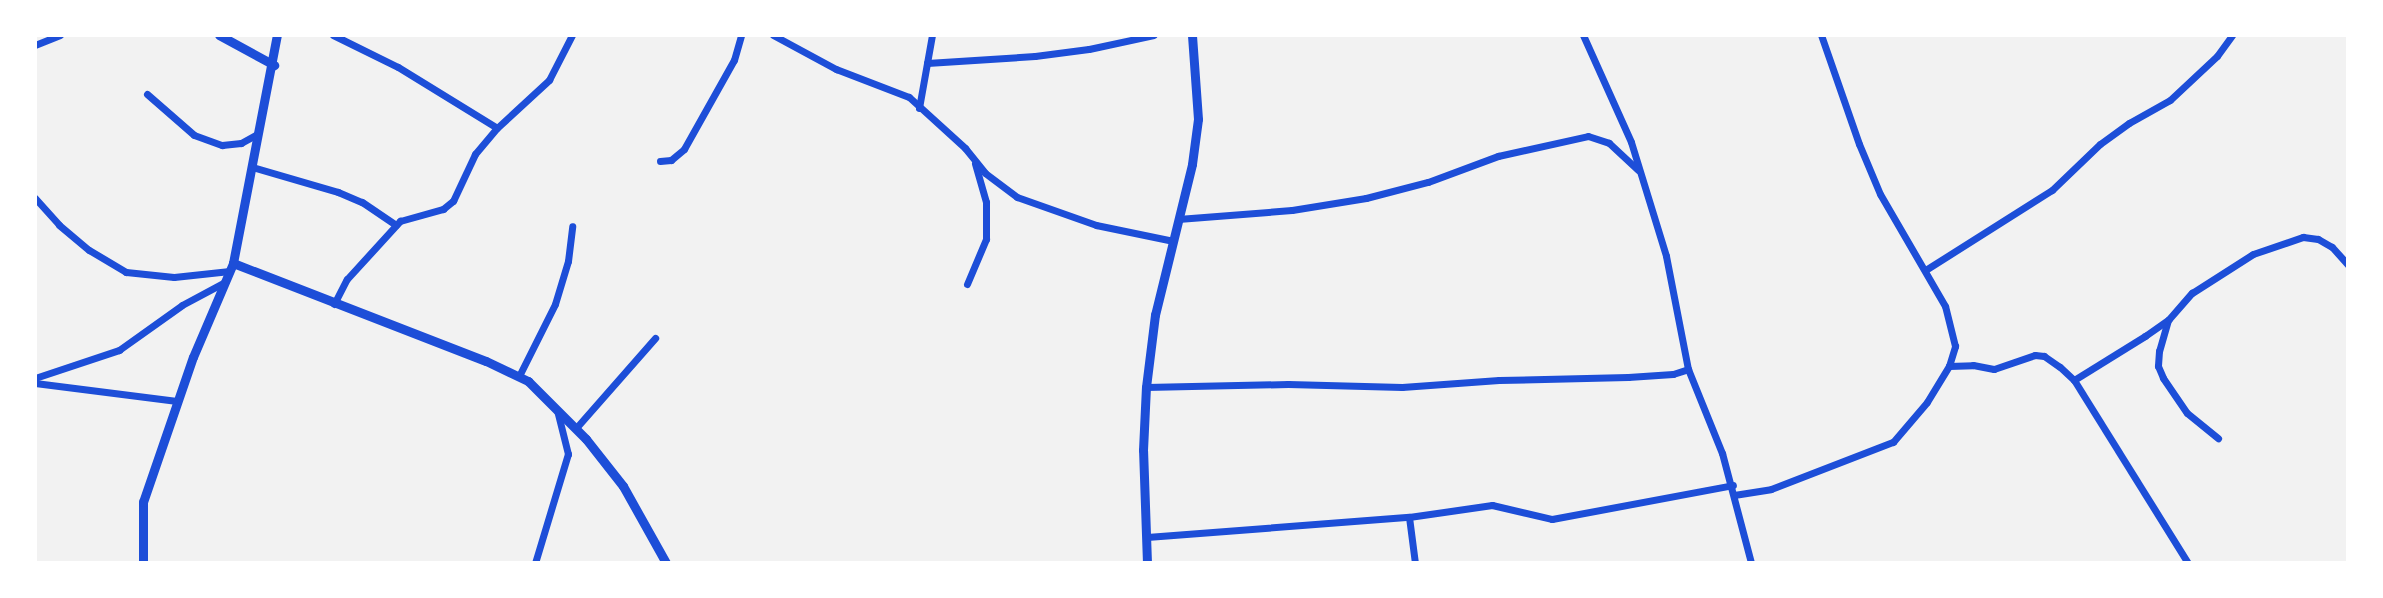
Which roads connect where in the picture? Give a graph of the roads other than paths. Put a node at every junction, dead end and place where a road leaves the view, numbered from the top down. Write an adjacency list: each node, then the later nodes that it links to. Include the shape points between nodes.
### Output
1 (60, 35): 14 (street)
2 (219, 35): 16 (street)
3 (277, 35): 16 (street)
4 (332, 35): 19 (street, via 398,67)
5 (572, 35): 19 (street, via 549,80)
6 (741, 35): 22 (street, via 734,60 684,149 671,160)
7 (773, 35): 18 (street, via 836,69 901,93)
8 (932, 35): 15 (street)
9 (1154, 35): 15 (street, via 1035,56)
10 (1192, 35): 26 (street, via 1198,120)
11 (1583, 35): 24 (street)
12 (1821, 35): 32 (street, via 1880,194)
13 (2232, 35): 32 (street, via 2217,56 2170,100 2100,144 2052,190)
14 (35, 45)
15 (927, 63): 18 (street)
16 (274, 65): 20 (street)
17 (147, 94): 20 (street, via 194,135 222,145 241,143)
18 (919, 108): 21 (street)
19 (497, 128): 27 (street, via 475,154 449,205)
20 (257, 134): 23 (street)
21 (973, 160): 29 (street, via 997,184 1054,212); 34 (street, via 988,223)
22 (660, 161)
23 (252, 167): 27 (street, via 338,192); 31 (street)
24 (1639, 170): 26 (street, via 1608,143 1588,136 1497,156 1428,182 1366,198 1292,210); 39 (street, via 1666,256)
25 (35, 198): 31 (street, via 89,250 126,272 174,277)
26 (1178, 219): 29 (street)
27 (396, 225): 35 (street, via 347,279)
28 (572, 226): 40 (street, via 568,261 555,304)
29 (1173, 241): 43 (street, via 1155,315)
30 (2348, 265): 36 (street, via 2332,247 2303,237 2253,254 2192,293)
31 (232, 267): 33 (street); 35 (street)
32 (1927, 270): 38 (street, via 1954,336)
33 (225, 282): 41 (street, via 182,305 118,350); 44 (street)
34 (967, 284)
35 (334, 304): 40 (street)
36 (2169, 319): 42 (street); 47 (street, via 2158,366 2187,413)
37 (655, 338): 46 (street)
38 (1949, 366): 42 (street, via 1994,369 2035,355 2052,361); 49 (street, via 1916,419 1893,442 1771,489)
39 (1688, 369): 43 (street, via 1628,377 1402,387); 48 (street)
40 (519, 376): 45 (street)
41 (35, 380): 44 (street)
42 (2074, 380): 58 (street)
43 (1146, 387): 51 (street)
44 (177, 401): 52 (street, via 143,502)
45 (556, 408): 46 (street); 53 (street, via 568,454)
46 (576, 428): 54 (street, via 623,486)
47 (2218, 438)
48 (1732, 485): 49 (street); 50 (street, via 1552,519 1492,505)
49 (1734, 495): 57 (street)
50 (1409, 517): 51 (street); 56 (street)
51 (1147, 537): 55 (street)
52 (143, 563)
53 (534, 563)
54 (666, 563)
55 (1147, 563)
56 (1415, 563)
57 (1751, 563)
58 (2188, 563)

